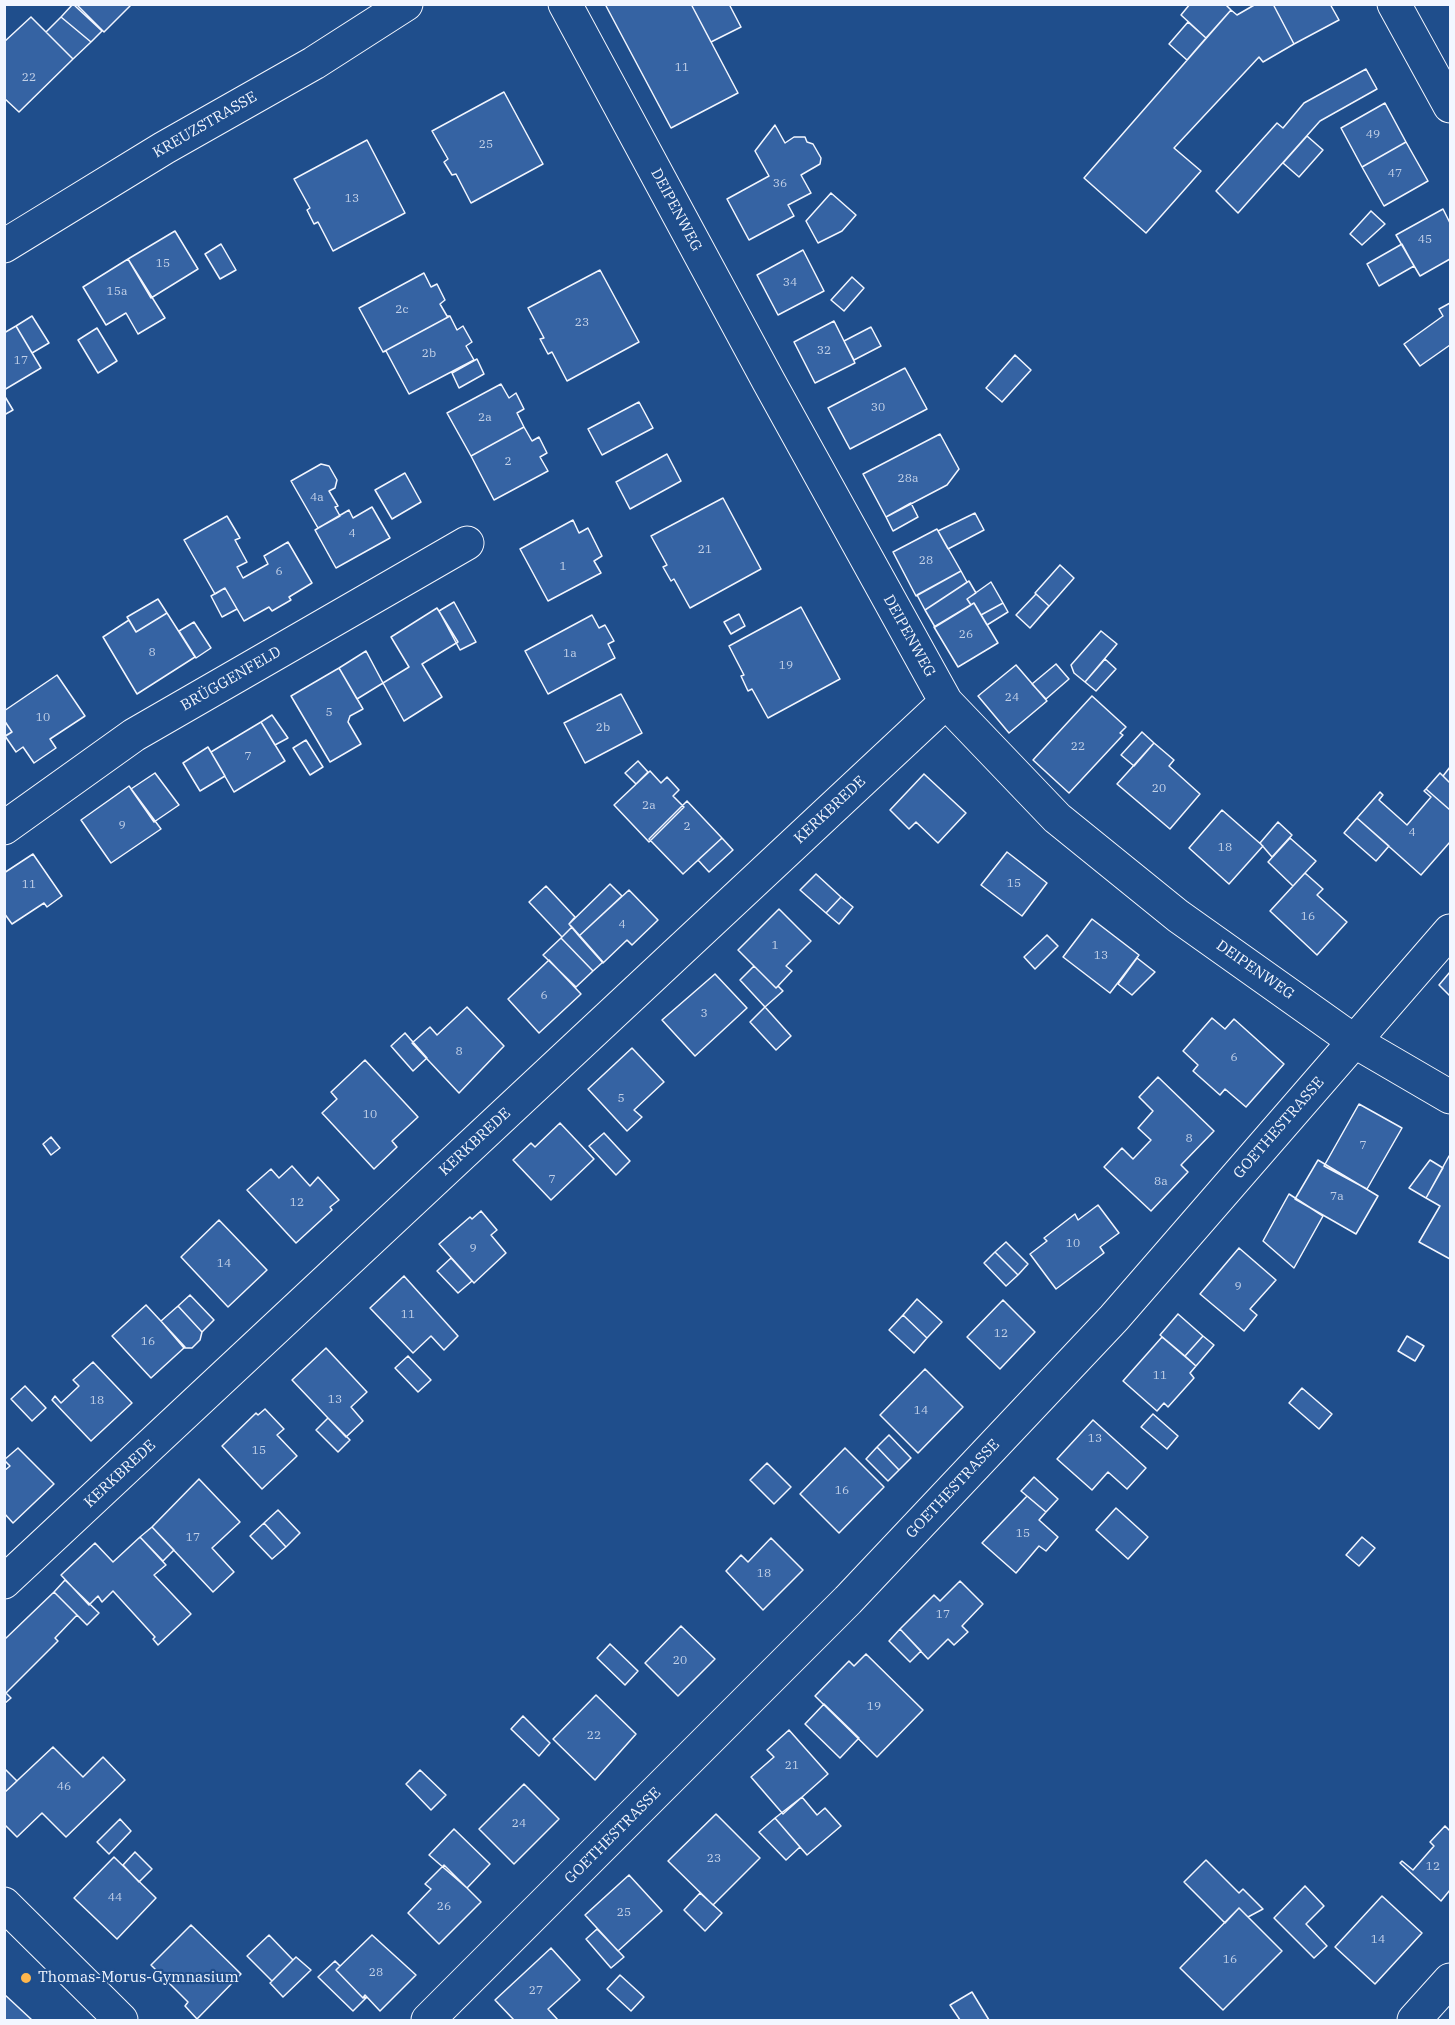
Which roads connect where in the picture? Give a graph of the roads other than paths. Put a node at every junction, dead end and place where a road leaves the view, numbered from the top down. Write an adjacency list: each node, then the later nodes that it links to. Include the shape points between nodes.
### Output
1 (406, 4): 5 (street, KREUZSTRASSE, via 314,63 164,148)
2 (565, 4): 7 (street, DEIPENWEG)
3 (1394, 4): 4 (street)
4 (1450, 106)
5 (4, 246)
6 (466, 543): 8 (street, BRÜGGENFELD, via 134,735)
7 (946, 702): 10 (street, DEIPENWEG, via 1057,818 1178,916); 12 (street, KERKBREDE)
8 (4, 828)
9 (1450, 932): 10 (street, GOETHESTRASSE)
10 (1354, 1041): 11 (street, DEIPENWEG); 16 (street, GOETHESTRASSE, via 1114,1318 856,1592)
11 (1450, 1097)
12 (4, 1582)
13 (4, 1904): 15 (street)
14 (1450, 1980): 17 (street)
15 (122, 2020)
16 (428, 2020)
17 (1414, 2020)

